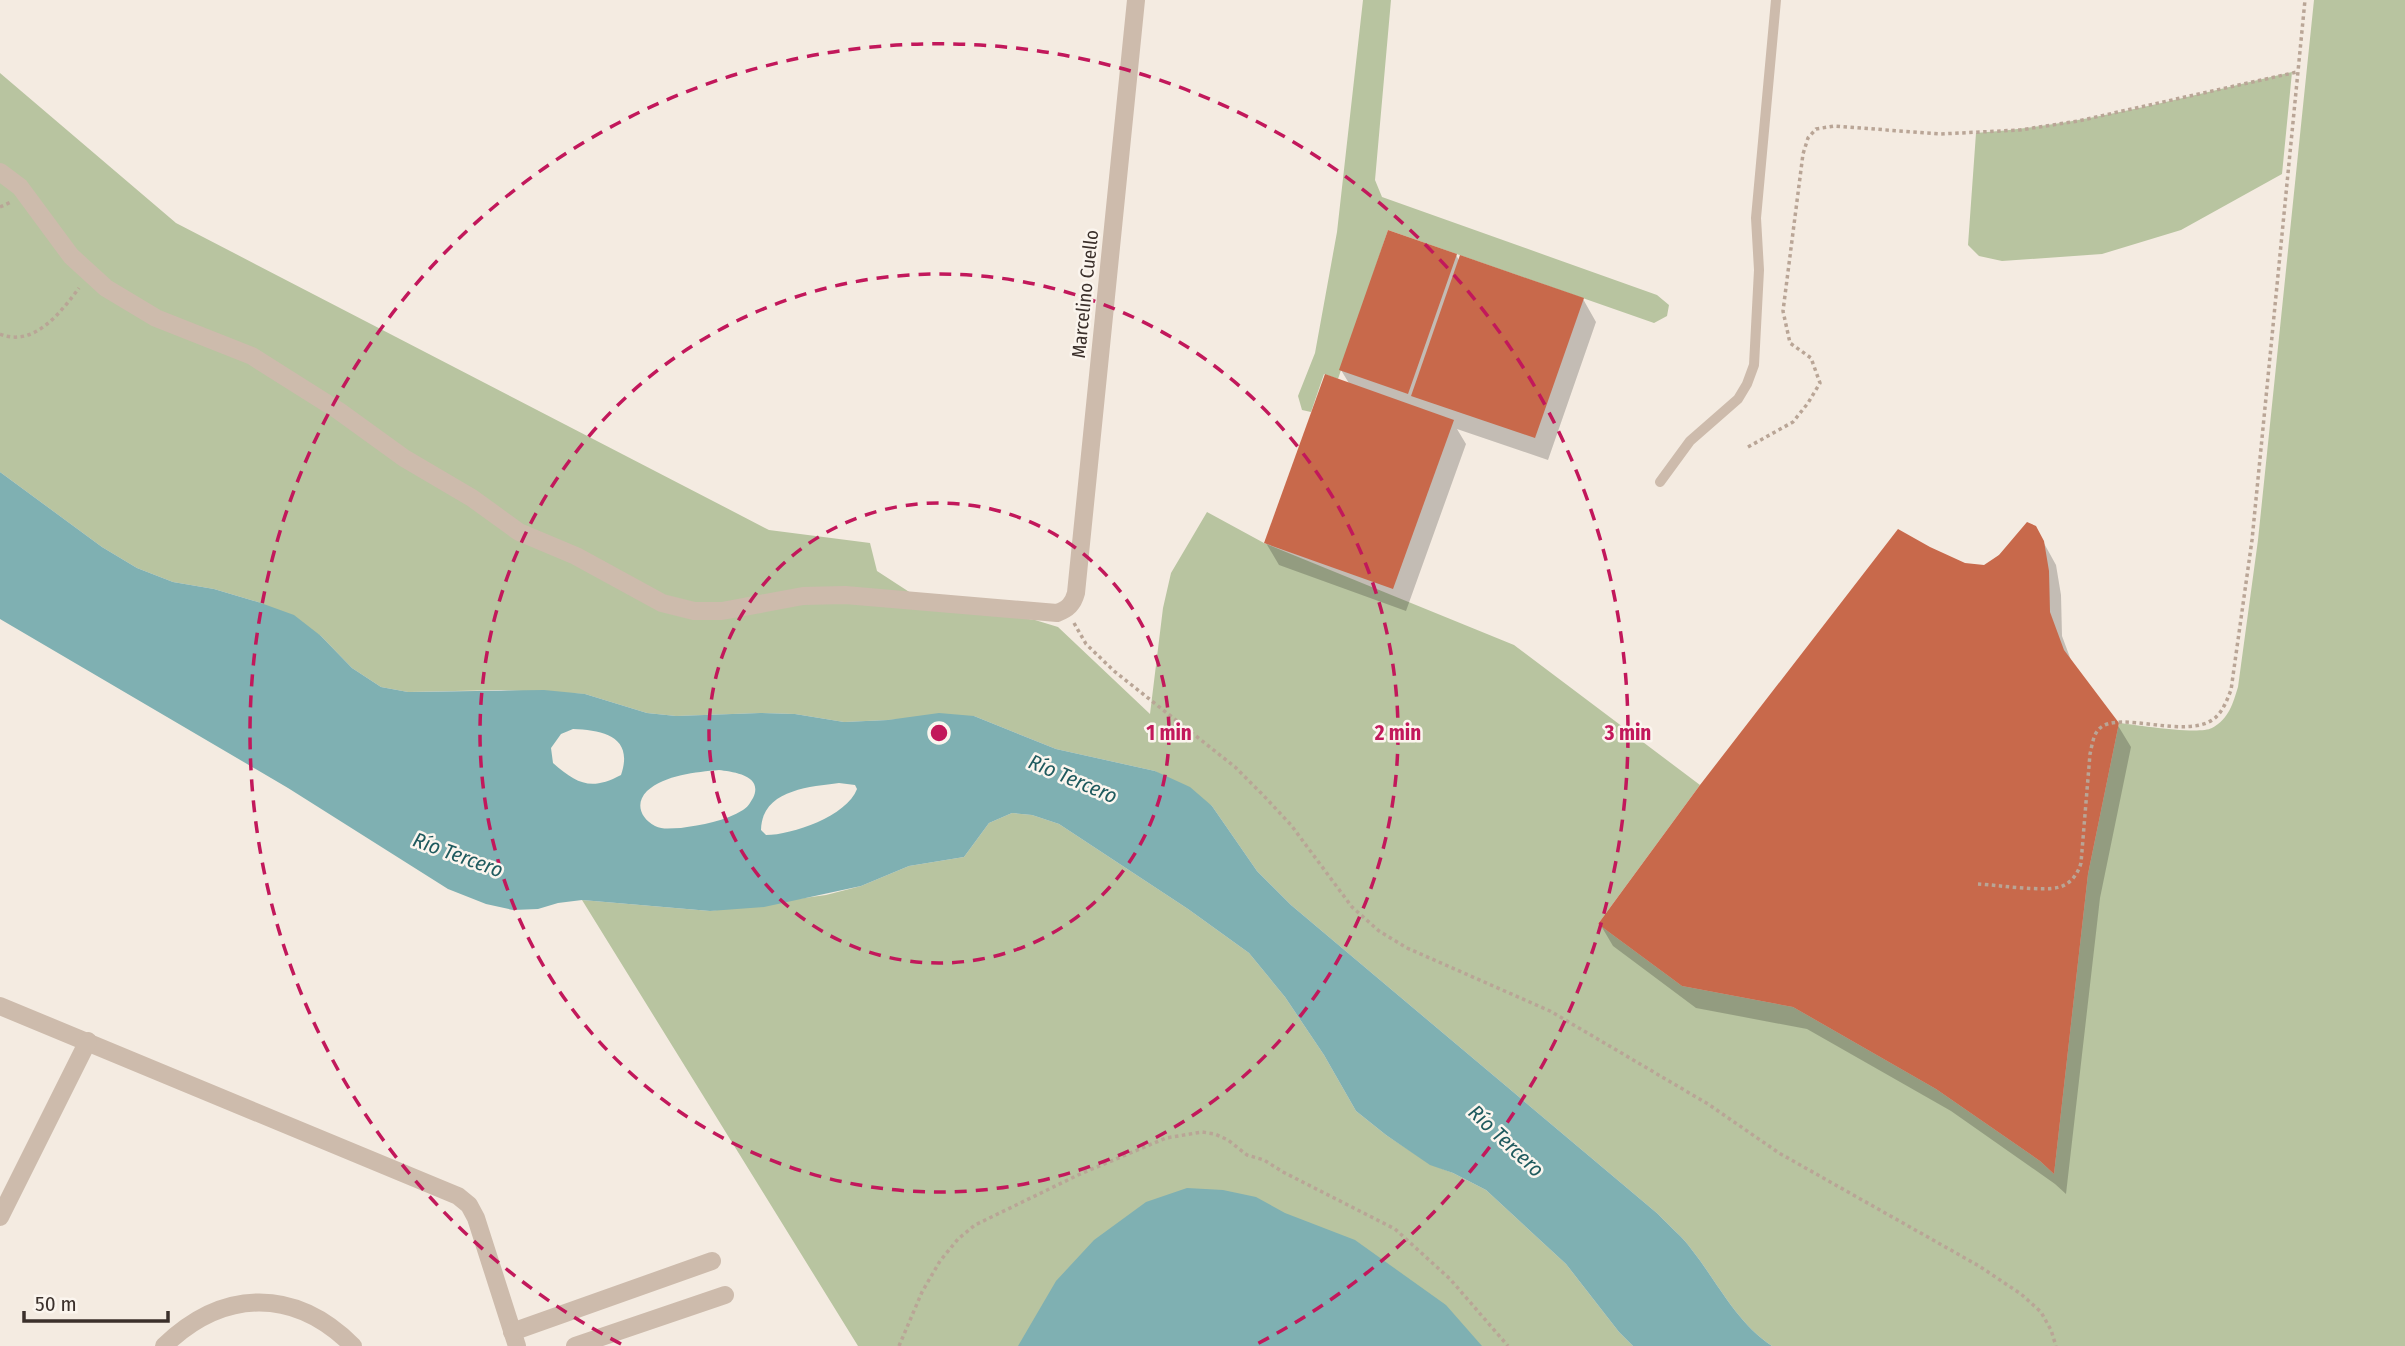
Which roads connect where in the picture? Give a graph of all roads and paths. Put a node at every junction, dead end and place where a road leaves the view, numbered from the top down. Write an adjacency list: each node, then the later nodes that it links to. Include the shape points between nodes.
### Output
1 (1136, 0): 10 (street, Marcelino Cuello, via 1076,593)
2 (1776, 0): 9 (lane, via 1756,218 1759,270 1754,365 1738,399 1690,441)
3 (2305, 0): 4 (path)
4 (2297, 72): 8 (path, via 2020,130 1940,134 1834,126 1816,129 1803,155 1783,311 1790,343 1811,358 1821,383 1793,422); 11 (path, via 2252,540 2231,690 2217,717 2204,725 2107,723 2098,729 2090,754 2081,863 2071,881 2045,888)
5 (0, 172): 6 (street, via 20,187 71,256)
6 (90, 273): 7 (path, via 58,317 36,331 10,338); 10 (street, via 156,318 252,356 519,532 576,556 662,603 694,611 723,611 803,596 845,596 1057,613)
7 (0, 334)
8 (1748, 447)
9 (1660, 482)
10 (1066, 610): 23 (path, via 1086,644 1114,671 1235,767 1263,795 1352,907 1379,931 1407,948 1550,1011 1708,1104 1779,1153 1979,1266 2040,1312)
11 (1978, 884)
12 (0, 1006): 13 (street)
13 (88, 1041): 14 (street); 17 (street, via 458,1196 476,1219)
14 (0, 1217)
15 (712, 1261): 17 (street)
16 (725, 1294): 20 (street)
17 (515, 1339)
18 (163, 1346): 19 (street, via 208,1313 262,1302 293,1307 319,1318)
19 (353, 1346)
20 (575, 1346)
21 (899, 1346): 22 (path, via 940,1261 975,1224 1078,1175 1189,1132 1228,1140 1395,1229 1450,1279)
22 (1508, 1346)
23 (2056, 1346)

